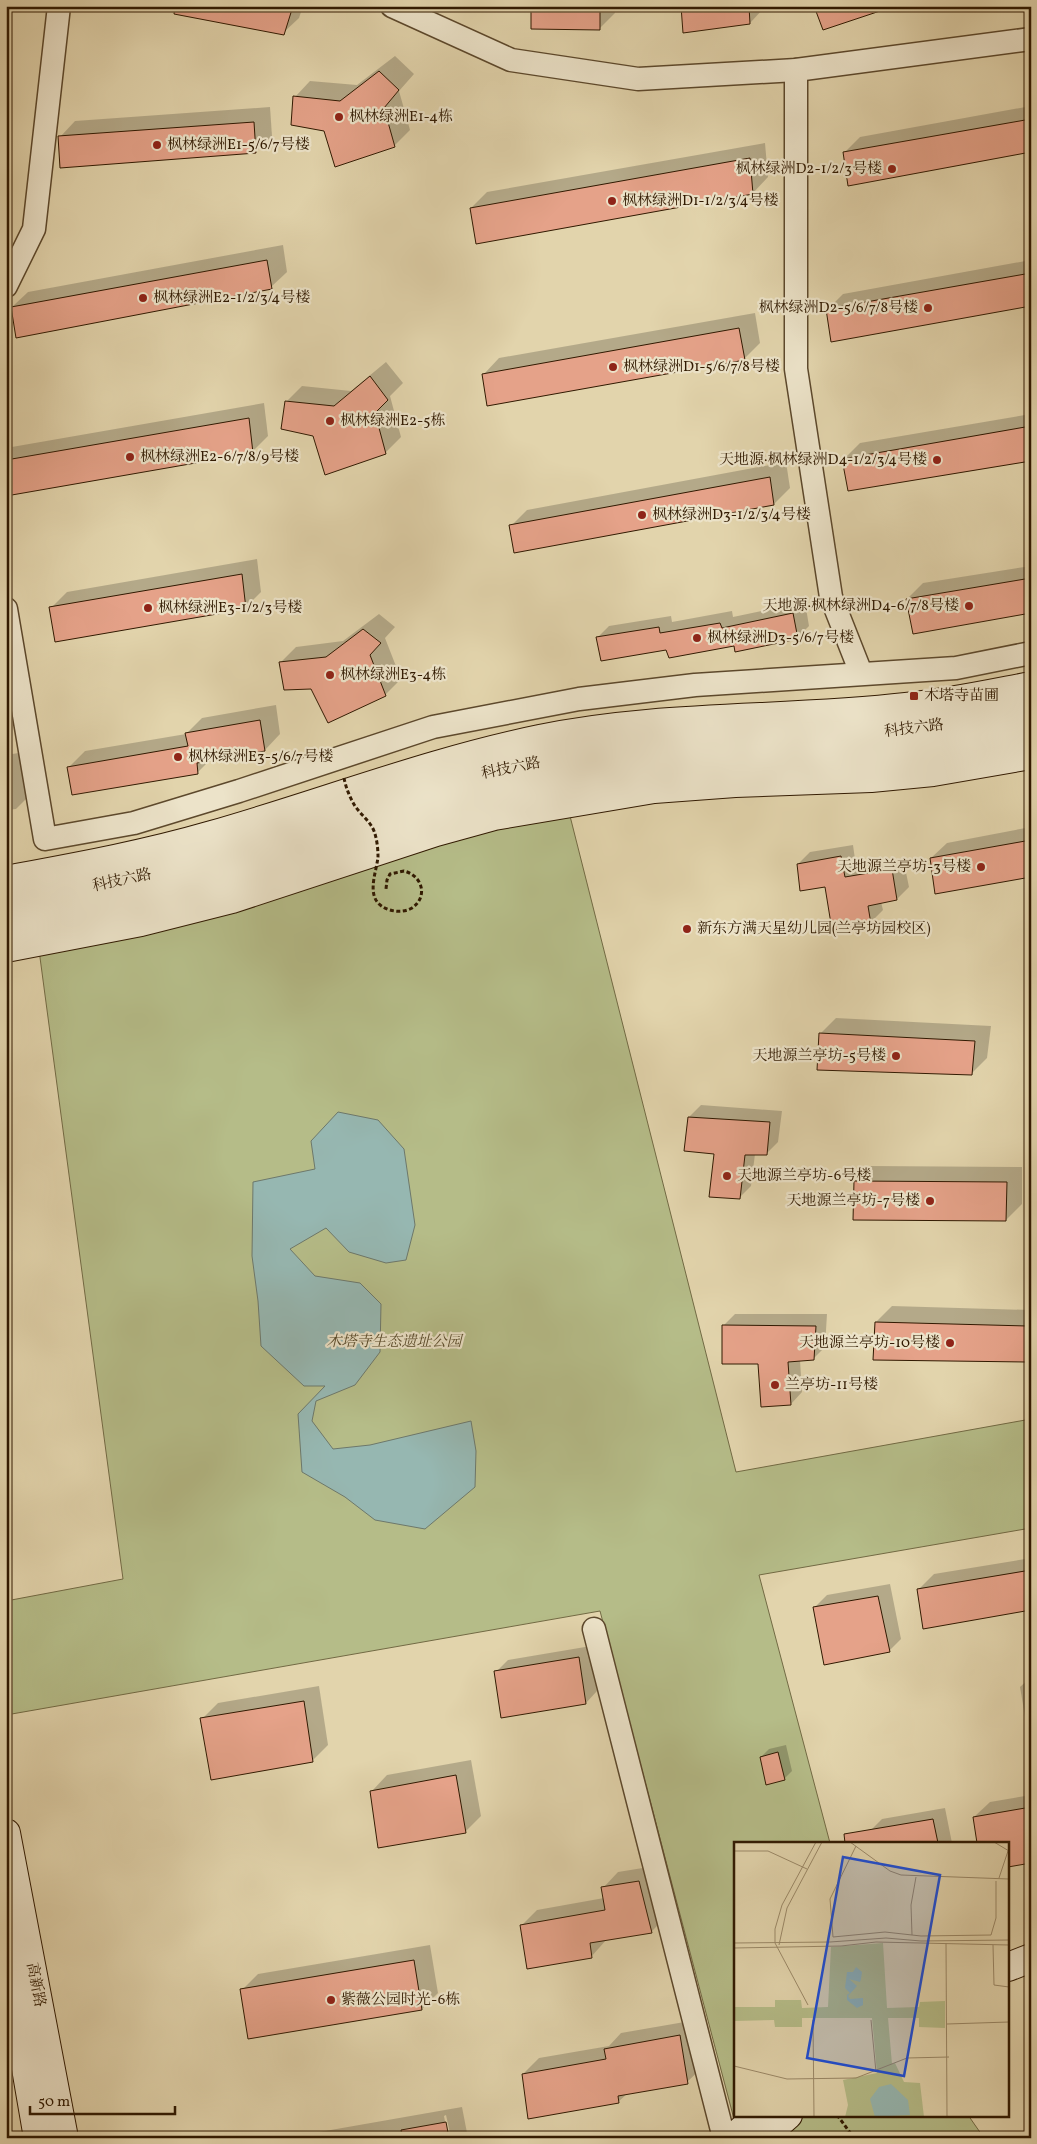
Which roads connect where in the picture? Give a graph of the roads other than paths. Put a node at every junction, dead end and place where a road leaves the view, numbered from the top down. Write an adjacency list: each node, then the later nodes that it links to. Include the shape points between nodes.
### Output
1 (59, 6): 5 (street, via 34,229)
2 (392, 6): 4 (street, via 511,60 638,79)
3 (1031, 39): 4 (street)
4 (796, 70): 8 (street, via 796,369 831,597)
5 (6, 286)
6 (6, 609): 8 (street, via 45,839 134,823 239,792 433,727 579,698 695,685)
7 (1031, 653): 8 (street, via 956,668)
8 (861, 673)
9 (1031, 686): 13 (main road, via 907,707 677,722 542,739 462,757 137,856)
10 (1031, 710): 14 (main road, 科技六路, via 875,734 706,740 598,752 473,777 184,867)
11 (1031, 732): 15 (main road, 科技六路, via 877,753 723,760 604,774 479,797 210,882 83,913)
12 (1031, 755): 16 (main road, via 932,772 880,777 654,789 494,816 232,899 141,922)
13 (6, 880)
14 (6, 905)
15 (6, 927)
16 (6, 948)
17 (594, 1630): 28 (street)
18 (6, 1833): 27 (main road, 高新路)
19 (1031, 1940): 20 (main road)
20 (1010, 1946)
21 (6, 1952): 26 (main road, 高新路)
22 (1031, 1958): 23 (main road)
23 (1010, 1966)
24 (758, 2116): 29 (main road)
25 (787, 2116): 30 (main road)
26 (38, 2138)
27 (64, 2138)
28 (724, 2138)
29 (733, 2138)
30 (762, 2138)

